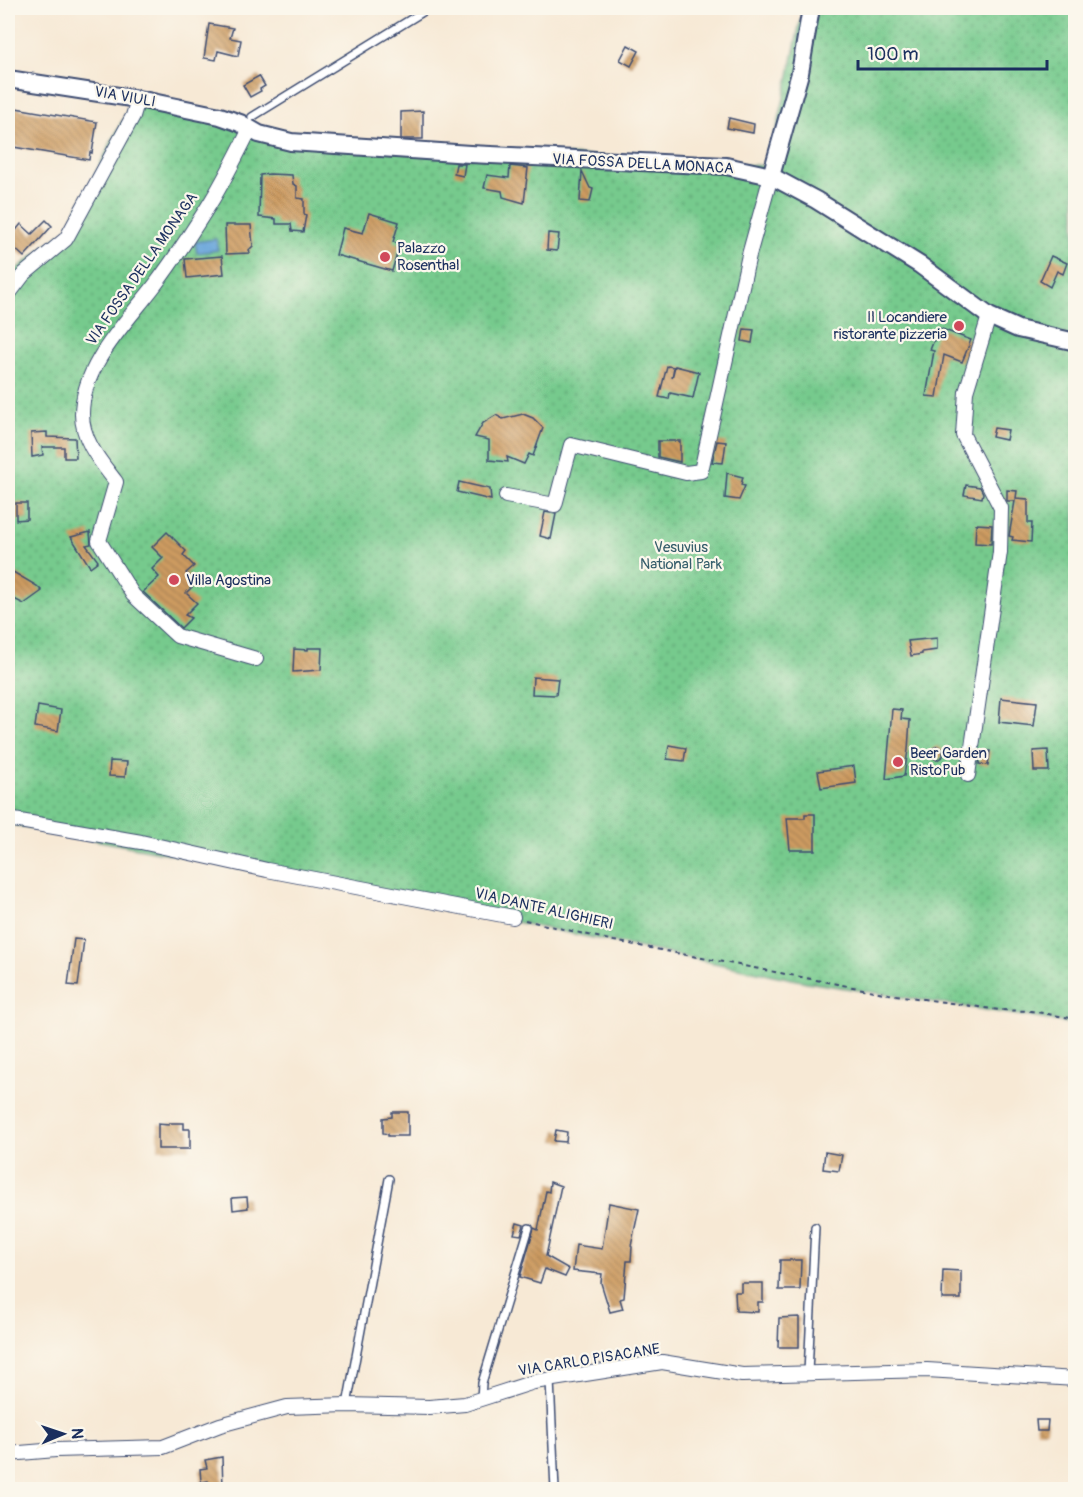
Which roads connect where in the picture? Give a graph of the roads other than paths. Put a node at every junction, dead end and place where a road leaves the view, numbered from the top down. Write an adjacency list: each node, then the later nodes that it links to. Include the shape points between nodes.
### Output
1 (429, 8): 5 (lane)
2 (811, 8): 6 (street, via 800,74)
3 (8, 79): 4 (street, VIA VIULI)
4 (138, 99): 5 (street, VIA VIULI); 7 (street, via 66,239 24,274)
5 (248, 122): 6 (street, VIA FOSSA DELLA MONACA, via 259,134 291,142 726,166); 11 (street, VIA FOSSA DELLA MONAGA, via 210,204 157,283 103,351 83,401 82,415 96,456 116,482 99,541 133,595 177,636)
6 (771, 176): 8 (street, VIA FOSSA DELLA MONACA, via 920,265); 10 (street, via 749,255 701,471 686,473 571,445 555,506)
7 (8, 295)
8 (989, 316): 9 (street, VIA FOSSA DELLA MONACA, via 1018,329); 12 (street, via 966,392 963,435 1001,508 1000,552)
9 (1076, 342)
10 (506, 496)
11 (256, 659)
12 (968, 775)
13 (8, 819): 14 (street, VIA DANTE ALIGHIERI)
14 (513, 917)
15 (389, 1179): 22 (lane)
16 (815, 1227): 18 (lane)
17 (529, 1228): 21 (lane, via 482,1383)
18 (808, 1373): 19 (street, VIA CARLO PISACANE, via 927,1370); 20 (street, VIA CARLO PISACANE, via 742,1375 662,1362)
19 (1076, 1379)
20 (550, 1380): 21 (street, VIA CARLO PISACANE); 24 (lane)
21 (481, 1399): 22 (street, VIA CARLO PISACANE, via 429,1407)
22 (347, 1406): 23 (street, VIA CARLO PISACANE, via 286,1407 220,1425 163,1447)
23 (8, 1454)
24 (555, 1490)

